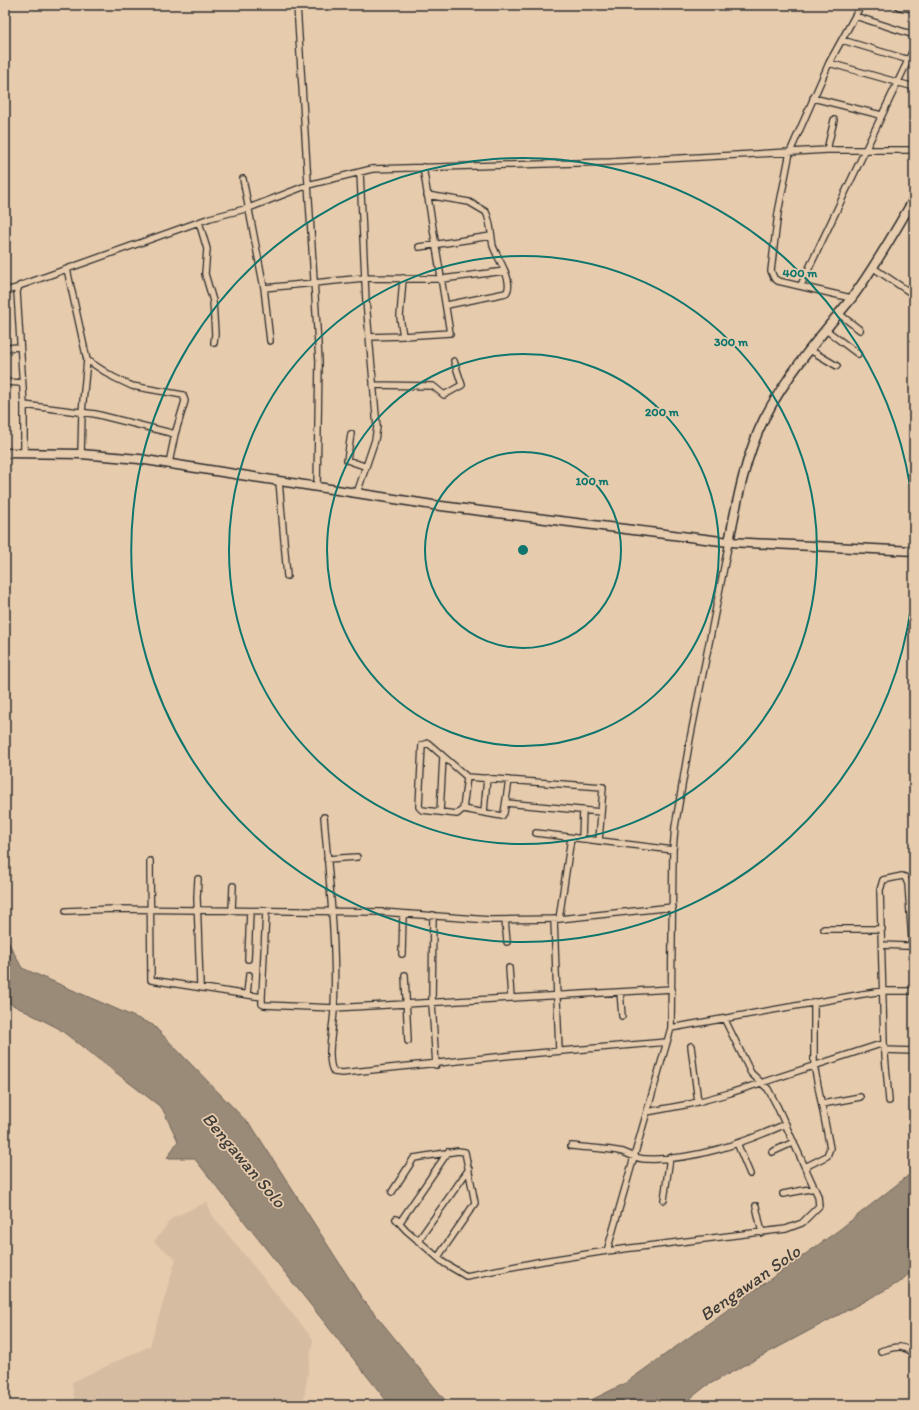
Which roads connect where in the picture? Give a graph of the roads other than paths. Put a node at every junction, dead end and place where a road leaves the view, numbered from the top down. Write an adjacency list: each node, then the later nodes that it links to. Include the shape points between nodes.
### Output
1 (297, 5): 23 (street)
2 (860, 5): 5 (street)
3 (899, 6): 4 (street)
4 (914, 9)
5 (855, 16): 6 (street); 7 (street)
6 (914, 35)
7 (842, 40): 9 (street); 10 (street)
8 (914, 48): 9 (street)
9 (911, 58): 11 (street)
10 (829, 63): 11 (street); 13 (street)
11 (898, 81): 12 (street); 14 (street)
12 (914, 87)
13 (813, 98): 14 (street); 19 (street)
14 (881, 115): 16 (street)
15 (834, 120): 17 (street)
16 (866, 149): 17 (street); 18 (street); 39 (street)
17 (827, 150): 19 (street)
18 (914, 150)
19 (790, 152): 20 (street, via 610,162); 39 (street, via 778,213 771,272 776,279)
20 (423, 167): 21 (street, via 380,168); 24 (street)
21 (360, 172): 23 (street); 35 (street)
22 (243, 179): 26 (street)
23 (308, 185): 26 (street); 38 (street)
24 (427, 195): 29 (street, via 458,199 478,206 488,216); 30 (street)
25 (914, 199): 27 (street)
26 (249, 208): 28 (street); 42 (street)
27 (911, 211): 32 (street)
28 (199, 222): 33 (street); 53 (street, via 207,249 205,274 213,301)
29 (491, 236): 30 (street); 34 (street)
30 (435, 244): 31 (street); 37 (street)
31 (419, 247)
32 (872, 267): 44 (street); 45 (street)
33 (67, 269): 41 (street); 58 (street)
34 (505, 271): 37 (street); 46 (street, via 508,286 506,293)
35 (364, 278): 36 (street); 38 (street); 51 (street)
36 (403, 278): 37 (street); 50 (street, via 400,317)
37 (442, 279): 46 (street)
38 (314, 282): 42 (street); 74 (street, via 319,360)
39 (801, 285): 45 (street)
40 (914, 286): 44 (street)
41 (17, 288): 43 (street); 54 (street)
42 (264, 288): 52 (street)
43 (5, 291)
44 (912, 294)
45 (851, 298): 47 (street)
46 (447, 305): 50 (street, via 450,333)
47 (838, 313): 48 (street); 49 (street)
48 (826, 330): 56 (street); 57 (street)
49 (860, 330)
50 (403, 336): 51 (street)
51 (369, 337): 63 (street)
52 (270, 342)
53 (214, 343)
54 (20, 347): 55 (street); 62 (street)
55 (5, 348)
56 (810, 350): 60 (street); 76 (street, via 764,419 747,464)
57 (858, 354)
58 (87, 360): 65 (street); 66 (street, via 132,386 183,395 185,400)
59 (454, 361): 63 (street, via 462,385 444,395 433,386)
60 (837, 366)
61 (5, 382): 62 (street)
62 (22, 383): 64 (street)
63 (373, 385): 72 (street, via 376,433)
64 (24, 406): 65 (street); 69 (street)
65 (82, 412): 66 (street); 70 (street)
66 (175, 434): 71 (street)
67 (351, 434): 72 (street, via 347,460)
68 (5, 453): 69 (street)
69 (24, 453): 70 (street)
70 (81, 454): 71 (street)
71 (169, 463): 73 (street)
72 (364, 466): 75 (street)
73 (279, 481): 74 (street); 78 (street)
74 (317, 488): 75 (street)
75 (356, 493): 76 (street)
76 (729, 542): 77 (street); 94 (street, via 690,739)
77 (914, 551)
78 (286, 576)
79 (443, 757): 80 (street); 86 (street); 86 (street, via 428,743 422,745 419,807 422,810)
80 (466, 777): 81 (street); 84 (street)
81 (487, 778): 82 (street); 87 (street)
82 (509, 780): 83 (street); 88 (street, via 603,787)
83 (506, 803): 85 (street); 87 (street, via 502,816)
84 (463, 808): 86 (street, via 457,814); 87 (street)
85 (583, 810): 88 (street); 92 (street)
86 (440, 812)
87 (484, 812)
88 (601, 812): 93 (street)
89 (324, 816): 96 (street)
90 (536, 833): 91 (street)
91 (571, 838): 92 (street); 110 (street)
92 (582, 839): 93 (street)
93 (599, 841): 94 (street)
94 (673, 850): 100 (street)
95 (357, 857): 96 (street)
96 (328, 859): 107 (street)
97 (150, 861): 101 (street)
98 (198, 879): 105 (street)
99 (233, 886): 102 (street)
100 (672, 907): 110 (street); 122 (street)
101 (151, 910): 104 (street); 105 (street); 121 (street, via 150,979)
102 (232, 910): 103 (street); 105 (street)
103 (250, 910): 106 (street); 117 (street)
104 (66, 911)
105 (199, 911): 121 (street)
106 (266, 911): 107 (street); 127 (street)
107 (332, 912): 108 (street); 133 (street)
108 (403, 914): 109 (street); 116 (street)
109 (433, 915): 111 (street, via 460,919); 131 (street)
110 (556, 919): 111 (street); 128 (street)
111 (505, 920): 114 (street)
112 (824, 929): 113 (street)
113 (882, 929): 115 (street); 115 (street, via 882,881 905,877 908,884 912,942 909,946)
114 (507, 942)
115 (882, 945): 125 (street)
116 (402, 954)
117 (248, 959)
118 (509, 968): 129 (street)
119 (249, 975): 126 (street)
120 (405, 975): 132 (street)
121 (200, 986): 126 (street)
122 (672, 989): 124 (street); 136 (street)
123 (914, 991): 125 (street)
124 (620, 992): 128 (street); 134 (street)
125 (883, 992): 130 (street); 139 (street)
126 (248, 994): 127 (street)
127 (262, 996): 133 (street, via 264,1006)
128 (557, 996): 129 (street); 142 (street)
129 (511, 998): 131 (street)
130 (814, 1002): 135 (street); 145 (street)
131 (432, 1003): 132 (street); 144 (street)
132 (407, 1005): 133 (street); 137 (street)
133 (334, 1008): 144 (street, via 330,1061 334,1072 342,1074)
134 (622, 1016)
135 (724, 1018): 136 (street); 146 (street, via 751,1073)
136 (671, 1028): 138 (street)
137 (408, 1042)
138 (667, 1042): 142 (street); 151 (street)
139 (884, 1043): 141 (street); 145 (street)
140 (691, 1046): 149 (street)
141 (884, 1050): 143 (street); 148 (street)
142 (559, 1051): 144 (street)
143 (914, 1051)
144 (436, 1065)
145 (814, 1065): 146 (street); 150 (street)
146 (761, 1084): 149 (street); 152 (street, via 768,1089)
147 (860, 1097): 150 (street)
148 (889, 1101)
149 (698, 1102): 151 (street)
150 (822, 1104): 160 (street, via 829,1153 825,1158)
151 (647, 1112): 158 (street)
152 (786, 1124): 153 (street); 154 (street)
153 (794, 1142): 157 (street); 160 (street)
154 (737, 1143): 159 (street); 162 (street)
155 (570, 1146): 158 (street, via 610,1150)
156 (448, 1152): 161 (street, via 465,1152); 164 (street, via 414,1158); 169 (street, via 398,1220)
157 (772, 1152)
158 (633, 1156): 159 (street, via 646,1159); 170 (street)
159 (670, 1157): 166 (street)
160 (805, 1167): 163 (street)
161 (469, 1170): 169 (street); 171 (street, via 475,1203)
162 (750, 1174)
163 (815, 1188): 165 (street); 168 (street, via 819,1203 816,1210 806,1219 792,1227)
164 (392, 1192)
165 (782, 1194)
166 (664, 1200)
167 (756, 1206): 168 (street)
168 (762, 1233): 170 (street)
169 (418, 1240): 171 (street)
170 (607, 1251): 171 (street, via 470,1276 460,1274)
171 (438, 1257)
172 (881, 1351): 173 (street, via 903,1347)
173 (914, 1355)

